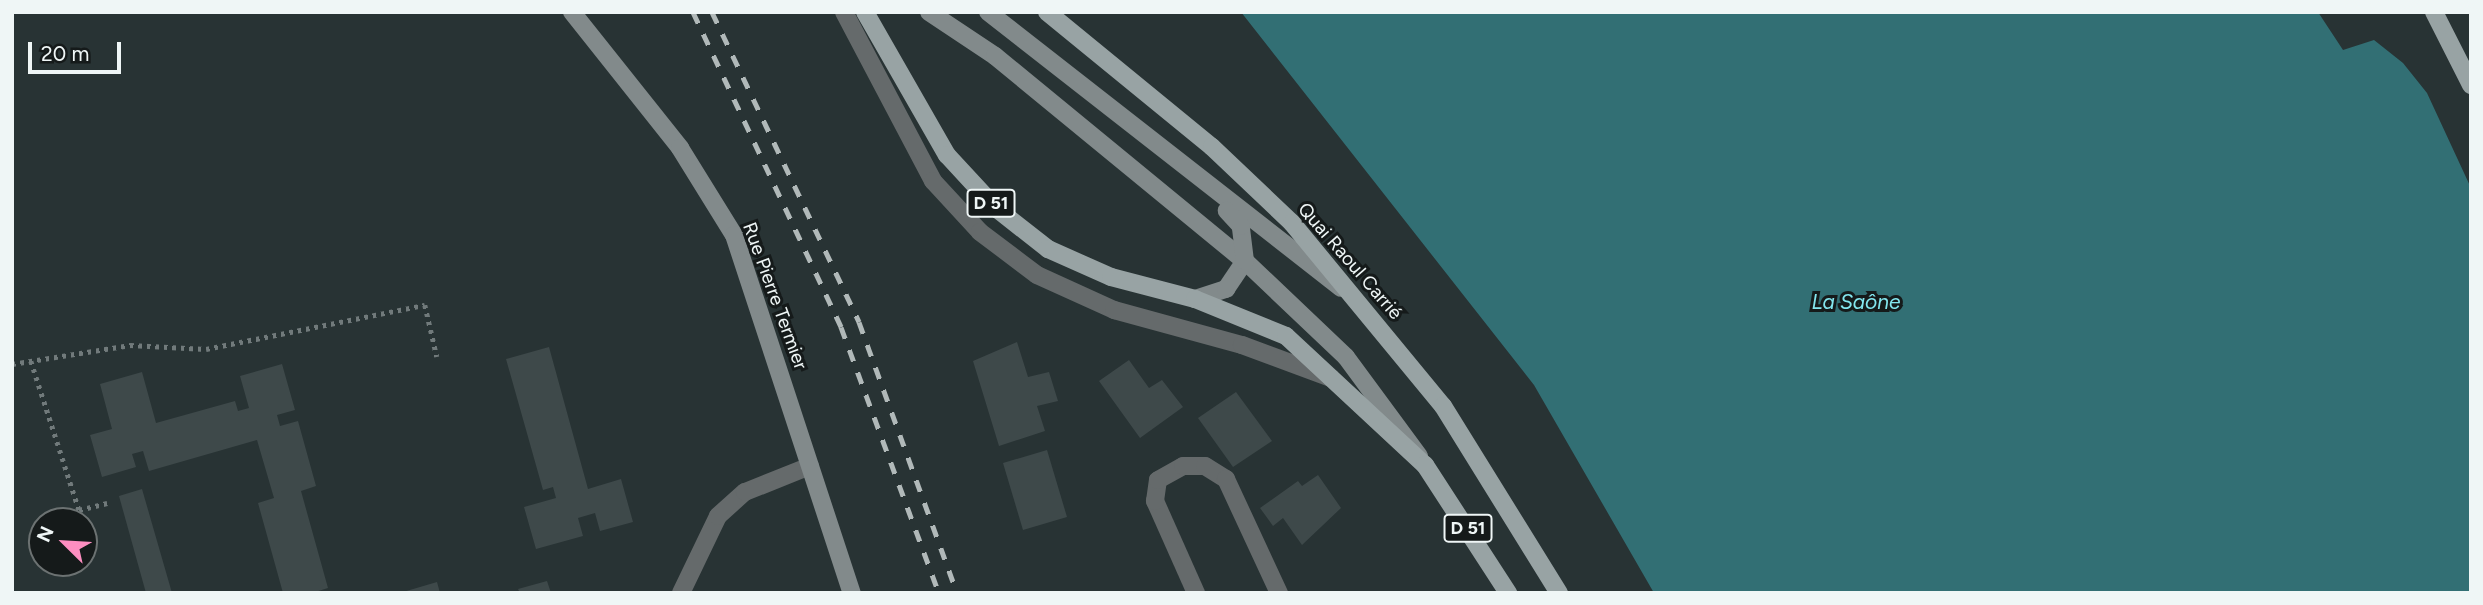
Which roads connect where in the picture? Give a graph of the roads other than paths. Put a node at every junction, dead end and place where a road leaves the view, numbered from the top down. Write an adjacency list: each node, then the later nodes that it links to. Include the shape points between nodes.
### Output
1 (572, 12): 15 (street, Rue Pierre Termier, via 680,148 734,235)
2 (844, 12): 13 (street, via 933,181 980,232 1037,275 1114,310 1242,345)
3 (865, 12): 11 (main road, D 51, via 947,155 997,209 1048,250 1111,277)
4 (929, 12): 10 (street, via 995,56)
5 (988, 12): 9 (street)
6 (1047, 12): 12 (main road, Quai Raoul Carrié / D 51, via 1212,147 1292,223)
7 (2434, 12): 8 (main road)
8 (2471, 85)
9 (1186, 170): 10 (street, via 1241,226); 12 (street)
10 (1245, 261): 11 (street, via 1226,289); 14 (street, via 1346,357)
11 (1195, 299): 13 (main road, D 51, via 1286,337)
12 (1360, 303): 21 (main road, Quai Raoul Carrié / D 51, via 1443,406)
13 (1331, 378): 14 (main road, D 51)
14 (1425, 465): 20 (main road, D 51)
15 (810, 466): 16 (street, via 745,492 718,516); 17 (street, Rue Pierre Termier)
16 (681, 593)
17 (852, 593)
18 (1196, 593): 19 (street, via 1155,501 1158,480 1183,466 1205,466 1226,480)
19 (1279, 593)
20 (1508, 593)
21 (1559, 593)

